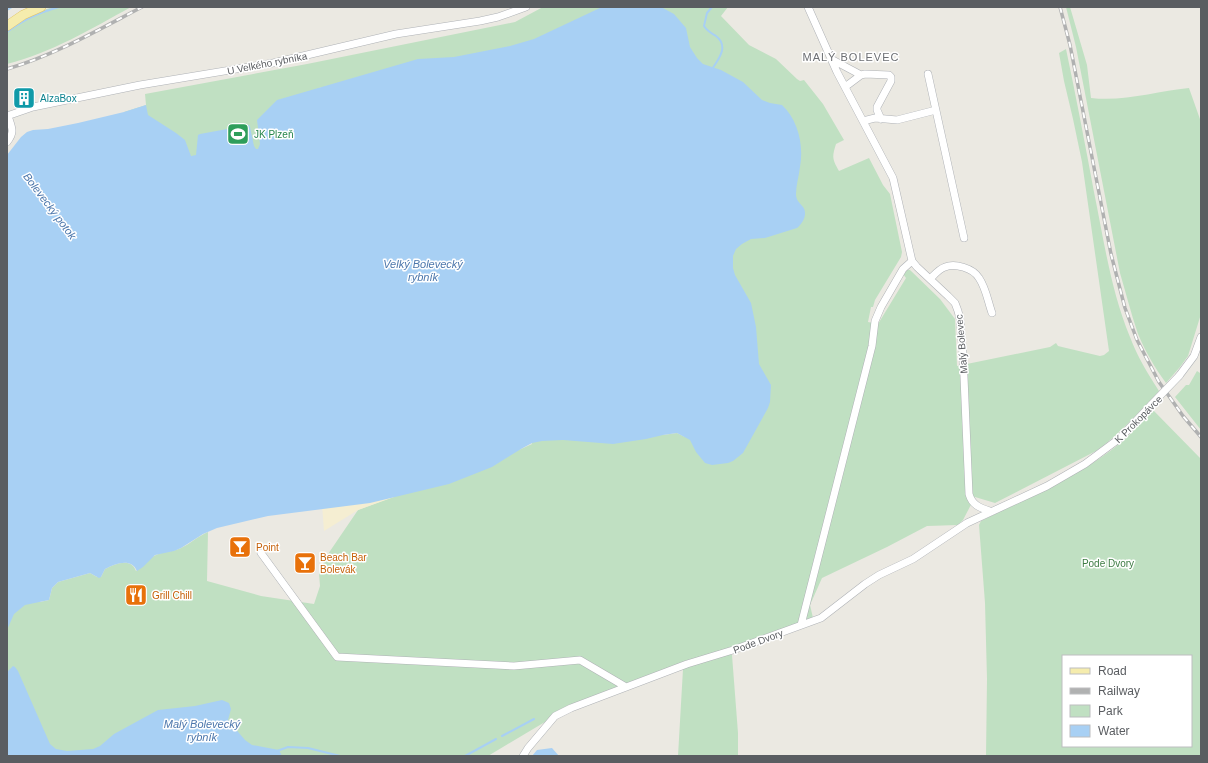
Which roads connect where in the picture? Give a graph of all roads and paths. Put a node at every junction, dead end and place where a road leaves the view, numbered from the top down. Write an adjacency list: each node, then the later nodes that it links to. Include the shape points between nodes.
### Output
1 (26, 7): 5 (main road)
2 (40, 7): 6 (main road)
3 (526, 7): 12 (street, U Velkého rybníka, via 498,17 396,34 273,64 33,107)
4 (808, 7): 7 (street)
5 (7, 18)
6 (7, 26)
7 (831, 59): 9 (street); 10 (street)
8 (928, 74): 11 (street)
9 (861, 75): 10 (street); 13 (street, via 891,77 877,106)
10 (845, 87): 14 (street)
11 (936, 110): 13 (street, via 897,120); 16 (street)
12 (8, 117): 15 (street, U Velkého rybníka, via 13,132)
13 (881, 118): 14 (street)
14 (863, 121): 17 (street, via 893,178)
15 (7, 142)
16 (964, 238)
17 (912, 261): 18 (street, Malý Bolevec); 23 (street, via 903,269 875,322 872,346)
18 (930, 279): 19 (street, via 939,270 952,266 977,274); 21 (street, Malý Bolevec, via 955,303 958,311 963,354 969,494 977,506)
19 (992, 313)
20 (1201, 338): 21 (street, K Prokopávce, bridge, via 1194,356 1179,376 1120,438 1085,464 1047,486)
21 (990, 512): 23 (street, Pode Dvory, via 966,523 913,559 879,575 820,618)
22 (261, 553): 24 (street, via 337,657 514,666 580,660)
23 (802, 625): 24 (street, Pode Dvory)
24 (626, 687): 25 (street, Pode Dvory, via 555,716)
25 (523, 756)

